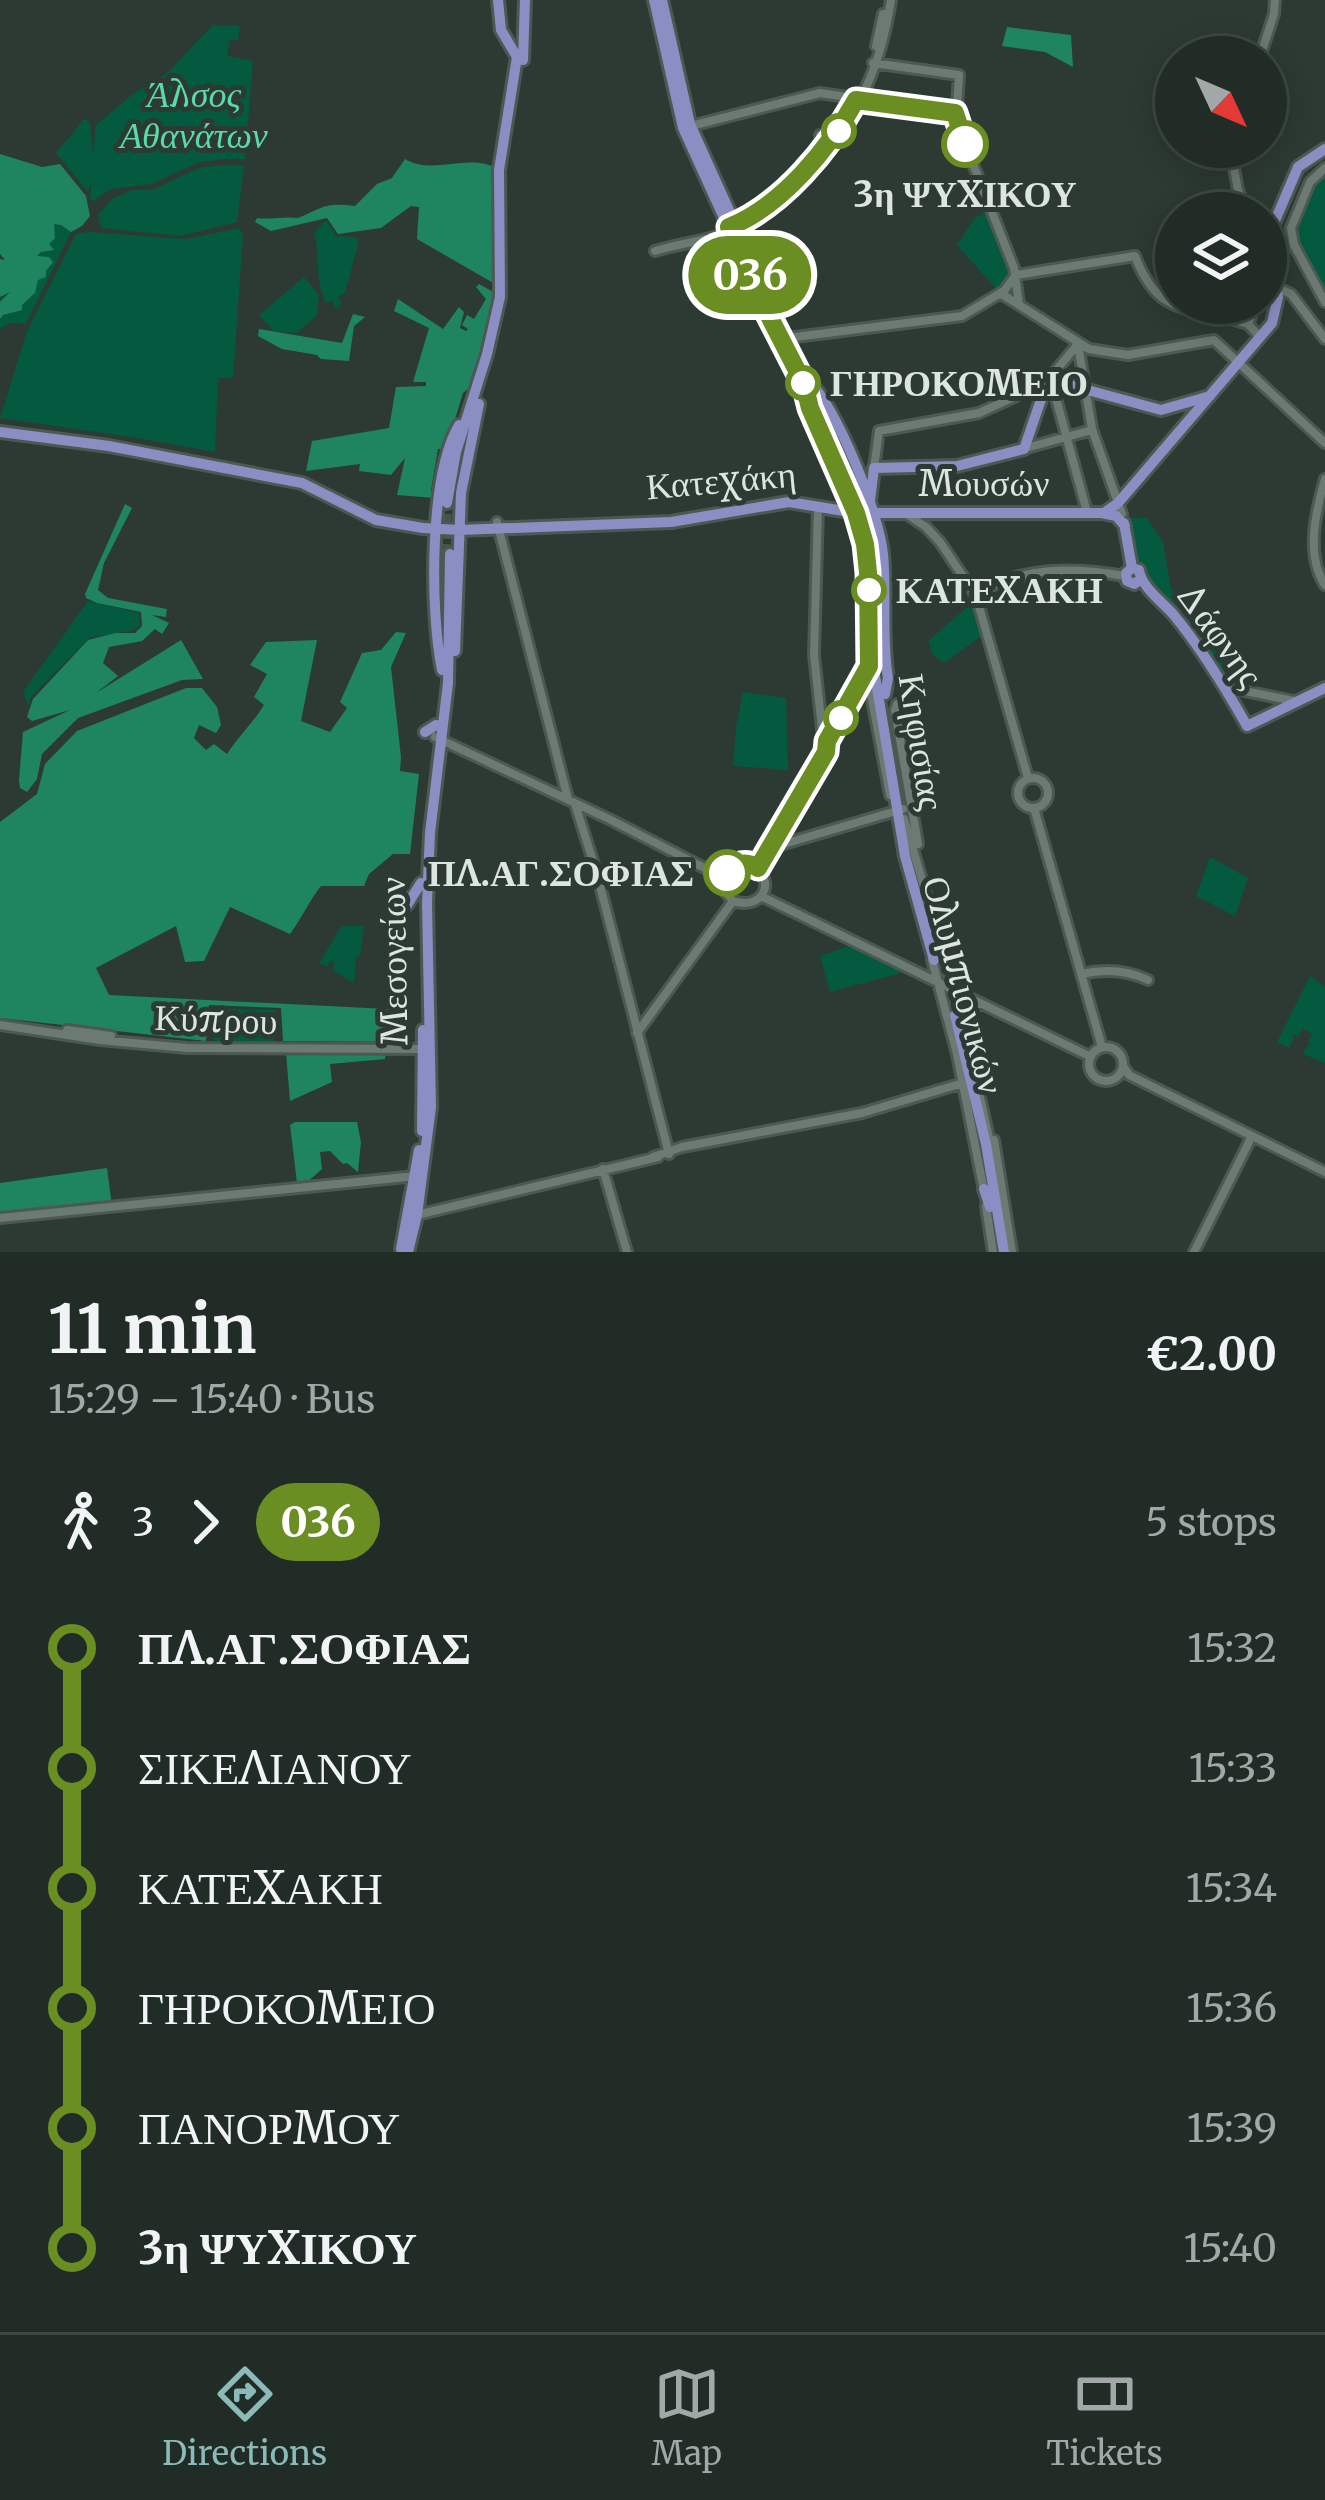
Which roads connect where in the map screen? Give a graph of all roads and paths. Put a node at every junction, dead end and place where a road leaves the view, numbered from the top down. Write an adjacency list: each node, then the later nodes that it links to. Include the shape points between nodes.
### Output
1 (498, 0): 7 (main road, Μεσογείων)
2 (526, 0): 6 (main road, Μεσογείων)
3 (658, 0): 12 (main road, Κηφισίας)
4 (888, 0): 9 (street)
5 (1275, 0): 8 (street)
6 (526, 31): 7 (main road, via 513,40); 39 (main road, Μεσογείων, via 505,170 506,295)
7 (504, 34): 47 (main road, Μεσογείων, via 517,58 499,170 501,290 468,413 449,445)
8 (1267, 36)
9 (874, 63): 10 (street); 11 (street, via 958,75)
10 (858, 100): 11 (street); 12 (street, via 820,93); 14 (street); 18 (street, via 820,158 777,202)
11 (955, 113): 20 (street)
12 (687, 127): 18 (main road, Κηφισίας)
13 (820, 136): 14 (street)
14 (832, 140): 18 (street)
15 (1325, 149): 17 (main road, via 1298,167)
16 (1325, 168): 26 (street, via 1310,182 1291,229)
17 (1286, 192)
18 (733, 228): 19 (street); 30 (main road, Κηφισίας); 36 (main road, Κηφισίας)
19 (670, 247)
20 (1016, 275): 21 (street, via 1135,256); 22 (street); 27 (street)
21 (1155, 292)
22 (1000, 293): 27 (street); 30 (street, via 962,316)
23 (1287, 295): 25 (street)
24 (1287, 298): 25 (main road)
25 (1293, 299): 32 (street)
26 (1325, 302)
27 (1019, 305): 33 (street)
28 (1248, 324): 31 (street)
29 (1271, 324): 31 (main road)
30 (787, 338): 36 (main road, Κηφισίας)
31 (1261, 338): 34 (main road)
32 (1325, 339)
33 (1078, 344): 34 (street, via 1127,355 1214,340); 35 (street); 37 (street)
34 (1239, 363): 38 (main road); 43 (street)
35 (1049, 381): 37 (main road); 42 (street); 44 (main road); 46 (street, via 979,413 879,431)
36 (807, 383): 46 (main road, Κηφισίας)
37 (1093, 389): 38 (main road, via 1161,410); 41 (street)
38 (1210, 396): 51 (main road)
39 (479, 404): 47 (main road, Μεσογείων); 47 (main road, Μεσογείων)
40 (0, 428): 53 (main road, Κατεχάκη, via 294,481 376,520)
41 (1092, 429): 42 (street); 51 (street)
42 (1066, 437): 44 (street); 50 (street)
43 (1325, 443)
44 (1024, 449): 46 (main road)
45 (1325, 478): 56 (street, via 1314,549)
46 (863, 502): 48 (main road, Κατεχάκη); 49 (main road, Μουσών); 52 (main road, Κατεχάκη, via 791,498 671,517); 58 (main road, Κηφισίας); 61 (main road, Κηφισίας); 61 (main road, via 884,567)
47 (450, 505): 53 (main road, Μεσογείων); 53 (main road); 53 (main road, via 442,514)
48 (818, 507): 52 (main road, Κατεχάκη, via 789,502 671,522); 64 (street, via 814,655)
49 (904, 512): 50 (main road, Μουσών); 57 (street, via 940,542)
50 (1095, 513): 51 (main road); 51 (main road)
51 (1121, 514): 55 (main road, Δάφνης)
52 (497, 525): 53 (main road, Κατεχάκη); 68 (street)
53 (447, 526): 54 (main road, Μεσογείων); 54 (main road, Μεσογείων)
54 (447, 551): 65 (main road, Μεσογείων); 65 (main road, Μεσογείων, via 448,683)
55 (1129, 572): 57 (street, via 1041,572); 60 (main road, Δάφνης, via 1141,572)
56 (1325, 585)
57 (976, 596): 67 (street)
58 (866, 672): 61 (main road, Κηφισίας); 64 (street); 70 (street)
59 (1325, 688): 62 (main road)
60 (1226, 690): 62 (street); 62 (main road, Δάφνης, via 1247,726)
61 (882, 694): 70 (main road, Κηφισίας)
62 (1296, 702)
63 (897, 704): 83 (street, via 917,842 956,980)
64 (827, 726): 66 (street); 66 (street)
65 (434, 738): 68 (street); 75 (main road, Μεσογείων); 88 (main road, Μεσογείων)
66 (825, 744): 72 (street)
67 (1028, 778): 69 (street, via 1018,797); 69 (street, via 1048,790)
68 (572, 802): 71 (street)
69 (1034, 808): 81 (street)
70 (899, 813): 72 (street); 79 (main road, Κηφισίας)
71 (584, 814): 74 (street); 87 (street)
72 (774, 842): 73 (street)
73 (756, 867): 74 (street, via 734,866); 76 (street)
74 (724, 878): 77 (street)
75 (421, 884): 78 (main road); 88 (main road, Μεσογείων)
76 (762, 894): 77 (street); 80 (street)
77 (729, 903): 87 (street)
78 (407, 904)
79 (936, 960): 80 (street); 83 (street, Ολυμπιονικών); 83 (street, via 950,974)
80 (922, 974): 83 (street)
81 (1082, 974): 82 (street); 89 (street)
82 (1148, 980)
83 (947, 989): 84 (street); 85 (street)
84 (978, 1002): 85 (street); 90 (street)
85 (958, 1014): 94 (street, Ολυμπιονικών); 96 (street, via 966,1021); 101 (main road); 102 (main road); 107 (street, via 969,1028 987,1105)
86 (0, 1023): 88 (street, Κύπρου, via 221,1049)
87 (636, 1034): 97 (street)
88 (429, 1042): 100 (main road, Μεσογείων)
89 (1102, 1048): 90 (street); 91 (street, via 1116,1050)
90 (1091, 1057): 93 (street, via 1097,1078)
91 (1123, 1066): 92 (street); 93 (street)
92 (1130, 1075): 93 (street); 95 (street)
93 (1118, 1076)
94 (963, 1083): 97 (street, via 862,1113); 101 (street, Ολυμπιονικών)
95 (1252, 1136): 99 (street); 108 (street)
96 (992, 1149): 101 (main road)
97 (669, 1152): 98 (street)
98 (605, 1169): 103 (street); 106 (street)
99 (1325, 1172)
100 (419, 1175): 103 (main road, Μεσογείων); 103 (main road, Μεσογείων, via 410,1192); 104 (street)
101 (988, 1183): 102 (main road); 107 (main road)
102 (990, 1207): 107 (main road)
103 (413, 1216): 105 (main road, Μεσογείων)
104 (0, 1218)
105 (404, 1252)
106 (627, 1252)
107 (1002, 1252)
108 (1194, 1252)

